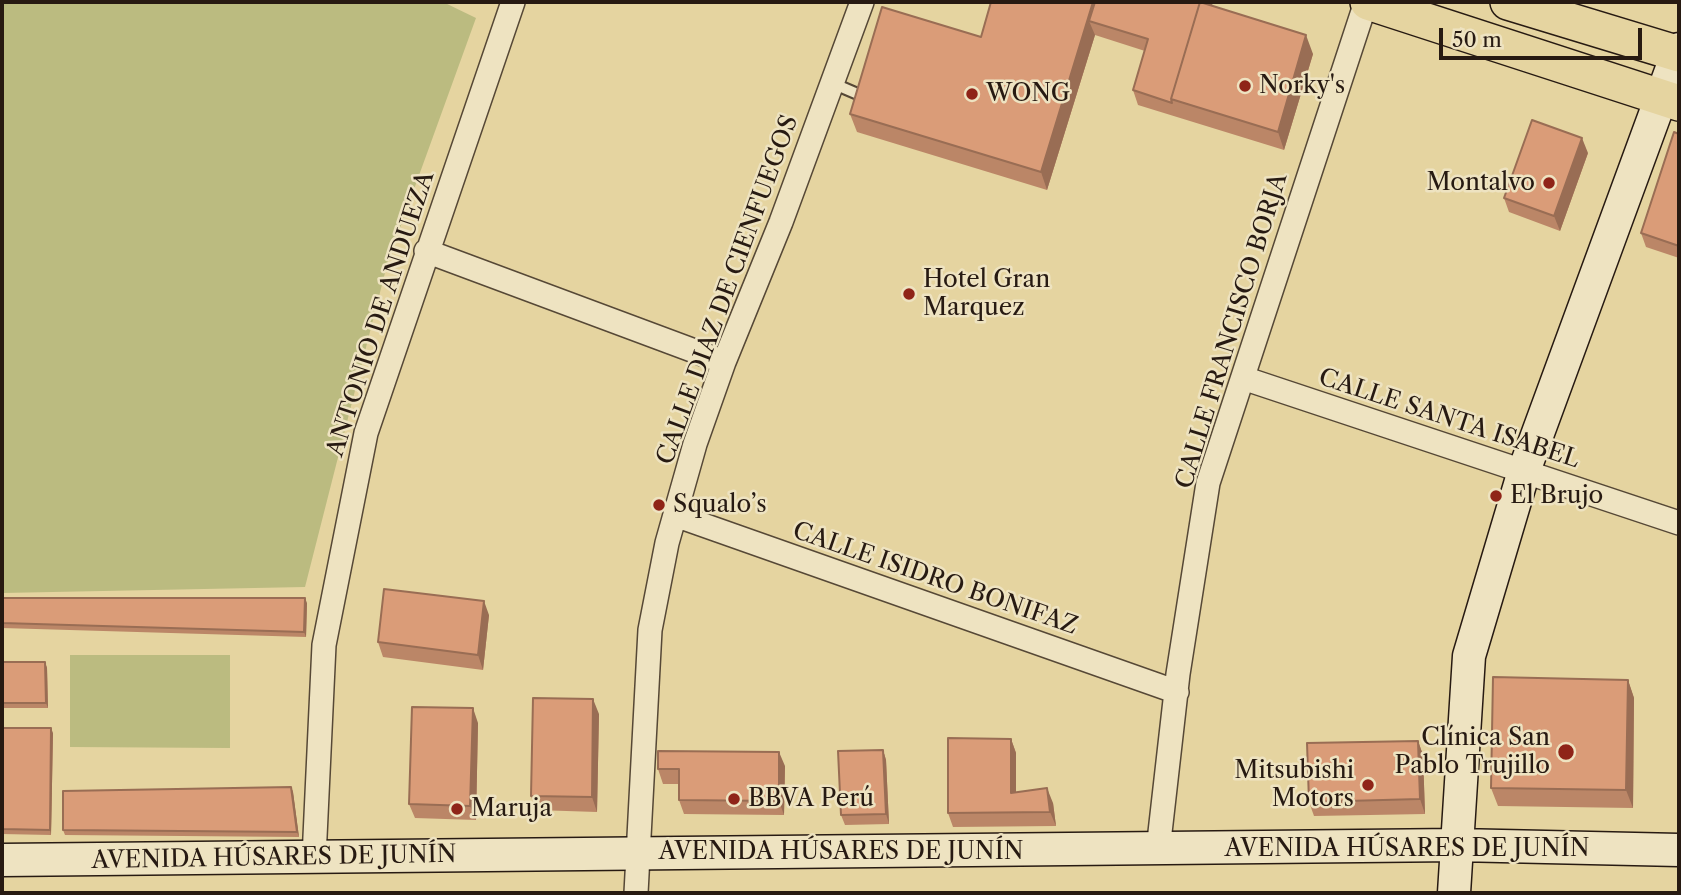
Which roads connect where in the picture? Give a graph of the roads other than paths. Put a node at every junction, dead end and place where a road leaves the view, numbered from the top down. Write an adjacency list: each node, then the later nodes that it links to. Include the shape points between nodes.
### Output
1 (513, 2): 9 (street, ANTONIO DE ANDUEZA)
2 (862, 2): 6 (street, CALLE DIAZ DE CIENFUEGOS)
3 (1367, 2): 7 (main road); 11 (street, CALLE FRANCISCO BORJA)
4 (1508, 2): 5 (main road)
5 (1679, 52): 7 (street)
6 (832, 83): 8 (lane); 10 (street, CALLE DIAZ DE CIENFUEGOS)
7 (1670, 100): 12 (street)
8 (880, 104)
9 (426, 251): 10 (street); 20 (street, ANTONIO DE ANDUEZA, via 366,433 324,645)
10 (724, 362): 13 (street, CALLE DIAZ DE CIENFUEGOS)
11 (1243, 378): 12 (street, CALLE SANTA ISABEL); 15 (street, CALLE FRANCISCO BORJA, via 1208,483)
12 (1524, 471): 14 (street, CALLE SANTA ISABEL); 16 (street, via 1469,656)
13 (676, 515): 15 (street, CALLE ISIDRO BONIFAZ); 19 (street, CALLE DIAZ DE CIENFUEGOS, via 650,630)
14 (1679, 523)
15 (1177, 692): 17 (street, CALLE FRANCISCO BORJA)
16 (1457, 845): 17 (street, AVENIDA HÚSARES DE JUNÍN); 18 (street, AVENIDA HÚSARES DE JUNÍN); 23 (street)
17 (1158, 850): 19 (street, AVENIDA HÚSARES DE JUNÍN)
18 (1679, 850)
19 (638, 853): 20 (street, AVENIDA HÚSARES DE JUNÍN); 22 (street, CALLE DIAZ DE CIENFUEGOS)
20 (314, 858): 21 (street, AVENIDA HÚSARES DE JUNÍN)
21 (2, 860)
22 (636, 893)
23 (1454, 893)

